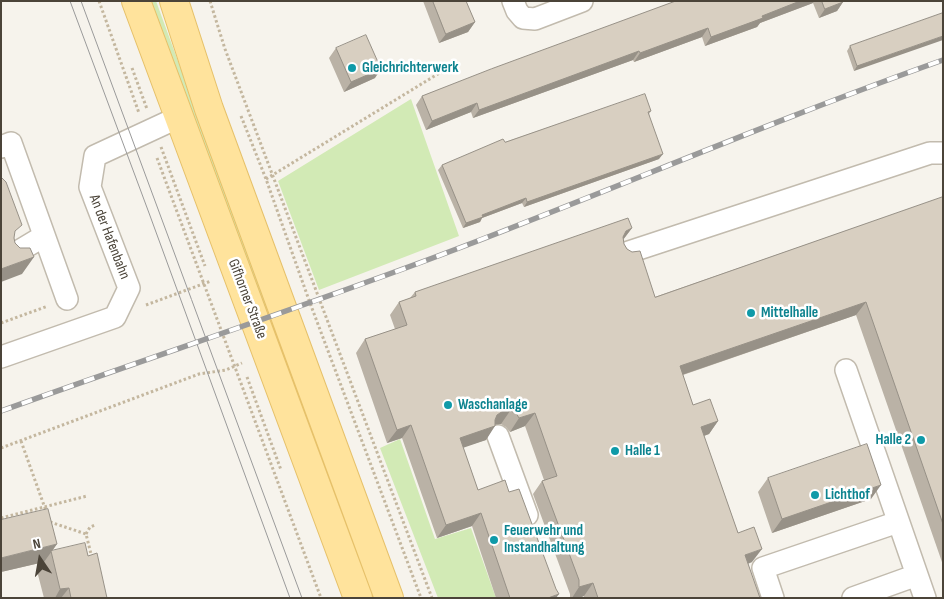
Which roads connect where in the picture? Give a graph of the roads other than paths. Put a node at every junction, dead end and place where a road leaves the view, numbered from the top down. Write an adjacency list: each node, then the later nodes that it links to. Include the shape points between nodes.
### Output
1 (136, 1): 5 (main road, Gifhorner Straße)
2 (174, 1): 19 (main road, Gifhorner Straße, via 209,109)
3 (582, 1): 4 (street, via 535,18)
4 (518, 10)
5 (179, 117): 12 (street, An der Hafenbahn, via 95,156 90,187 129,288 115,317); 18 (main road, Gifhorner Straße)
6 (1, 147): 8 (street, via 10,143 14,178)
7 (943, 154): 9 (street, via 930,152)
8 (44, 236): 10 (street); 11 (street)
9 (626, 253)
10 (14, 254)
11 (67, 299)
12 (1, 357)
13 (846, 370): 15 (street)
14 (498, 436): 16 (street)
15 (898, 522): 17 (street); 20 (street, via 763,568)
16 (535, 535)
17 (917, 575): 21 (street); 22 (street)
18 (358, 598)
19 (389, 598)
20 (773, 598)
21 (853, 598)
22 (925, 598)

